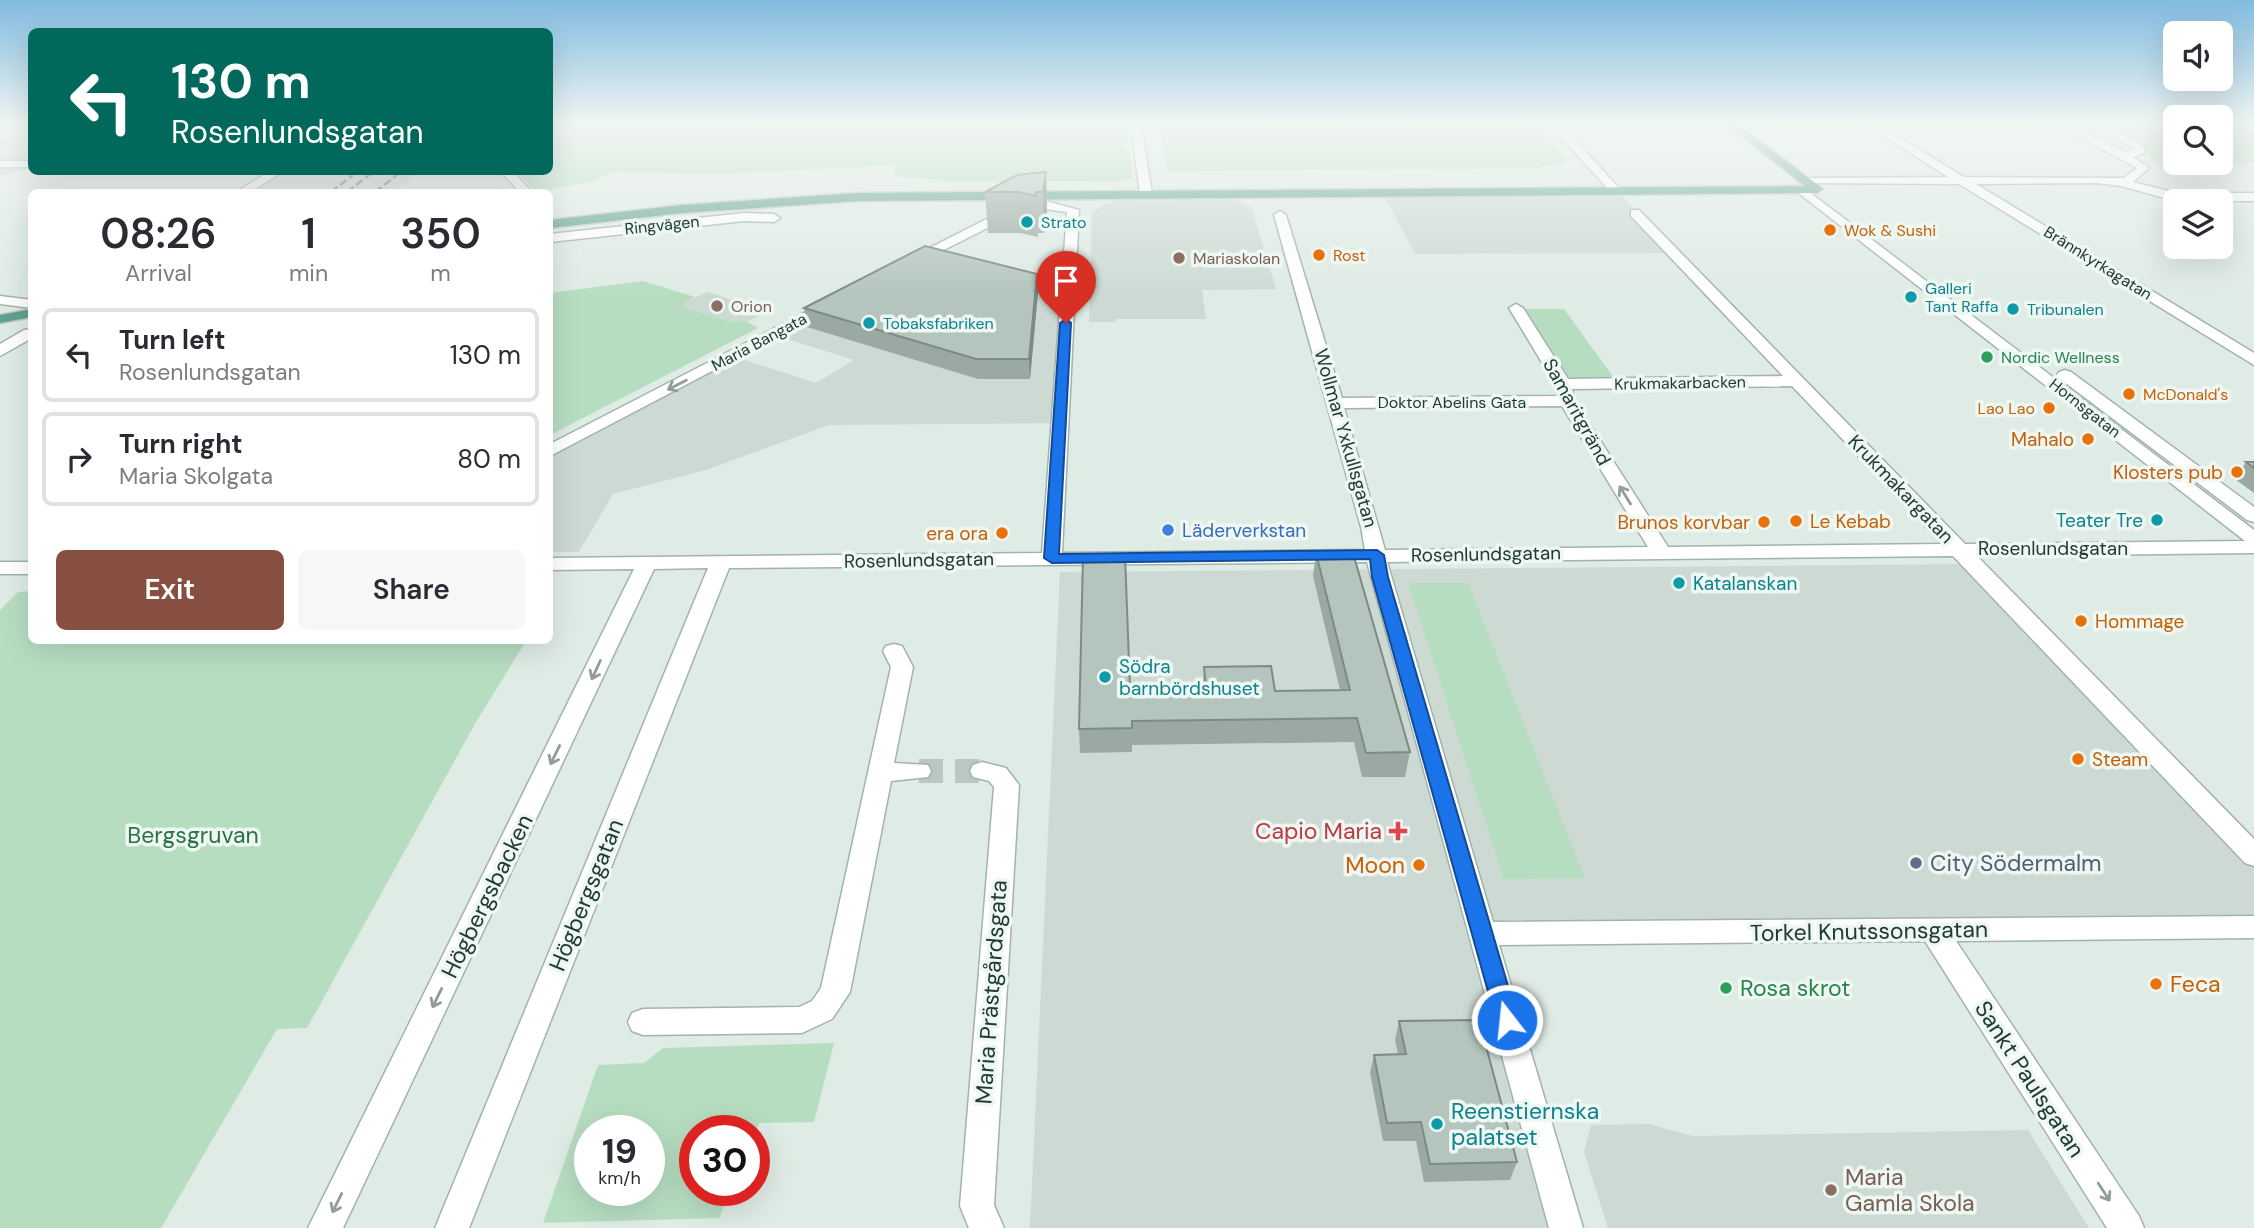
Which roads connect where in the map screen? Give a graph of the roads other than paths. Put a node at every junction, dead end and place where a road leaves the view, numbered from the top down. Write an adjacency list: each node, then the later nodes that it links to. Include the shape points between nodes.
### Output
1 (1144, 181): 10 (street)
2 (1607, 181): 9 (street)
3 (1798, 181): 8 (main road, Hornsgatan)
4 (1799, 181): 8 (main road, Hornsgatan)
5 (1963, 181): 7 (street, Brännkyrkagatan)
6 (2122, 182): 7 (street, Ringvägen, via 2107,186); 12 (street, via 2176,197)
7 (1967, 184): 8 (street, Ringvägen); 29 (street, Brännkyrkagatan)
8 (1803, 185): 9 (main road, Ringvägen); 34 (street, Hornsgatan); 35 (street, Hornsgatan)
9 (1612, 187): 10 (main road, Ringvägen)
10 (1145, 191): 11 (main road, Ringvägen)
11 (919, 193): 15 (main road, Ringvägen, via 766,196); 17 (main road, Ringvägen)
12 (2254, 197)
13 (1635, 213): 30 (street, Krukmakargatan)
14 (1280, 215): 32 (street, Wollmar Yxkullsgatan)
15 (553, 217)
16 (774, 218): 18 (street, Ringvägen, via 744,217)
17 (553, 224)
18 (553, 238)
19 (899, 267): 40 (street, via 1020,207 1073,210)
20 (851, 292): 33 (street, Maria Bangata, one-way to 33)
21 (0, 300): 22 (street)
22 (28, 304)
23 (28, 307): 26 (main road)
24 (1516, 308): 31 (street, Samaritgränd)
25 (28, 314): 26 (main road)
26 (1, 318)
27 (28, 334): 28 (street)
28 (0, 351)
29 (2254, 360)
30 (1797, 382): 31 (street, Krukmakarbacken); 37 (street, Krukmakargatan)
31 (1565, 393): 32 (street, Doktor Abelins Gata); 38 (street, Samaritgränd, one-way to 31)
32 (1336, 403): 39 (street, Wollmar Yxkullsgatan)
33 (553, 448)
34 (2254, 516)
35 (2254, 538)
36 (2254, 547): 37 (street, Rosenlundsgatan)
37 (1959, 548): 38 (street, Rosenlundsgatan); 48 (street, Krukmakargatan)
38 (1661, 552): 39 (street, Rosenlundsgatan)
39 (1377, 555): 40 (street, Rosenlundsgatan); 51 (street, Wollmar Yxkullsgatan)
40 (1052, 558): 41 (street, Rosenlundsgatan)
41 (721, 562): 42 (street, Rosenlundsgatan); 54 (street, Högbergsgatan)
42 (646, 563): 43 (street, Rosenlundsgatan); 53 (street, Högbergsbacken, one-way to 53)
43 (553, 564)
44 (894, 651): 47 (street, via 902,667)
45 (919, 771): 47 (street)
46 (982, 771): 55 (street, Maria Prästgårdsgata, via 998,774 1007,785 977,1206)
47 (883, 772): 52 (street, via 841,970 835,992 822,1010 802,1020)
48 (2254, 856)
49 (2254, 927): 50 (street, Torkel Knutssonsgatan)
50 (1933, 930): 51 (street, Torkel Knutssonsgatan); 57 (street, Sankt Paulsgatan, one-way to 57)
51 (1483, 934): 56 (street, Wollmar Yxkullsgatan)
52 (643, 1021)
53 (325, 1228)
54 (452, 1228)
55 (987, 1228)
56 (1566, 1228)
57 (2127, 1228)

